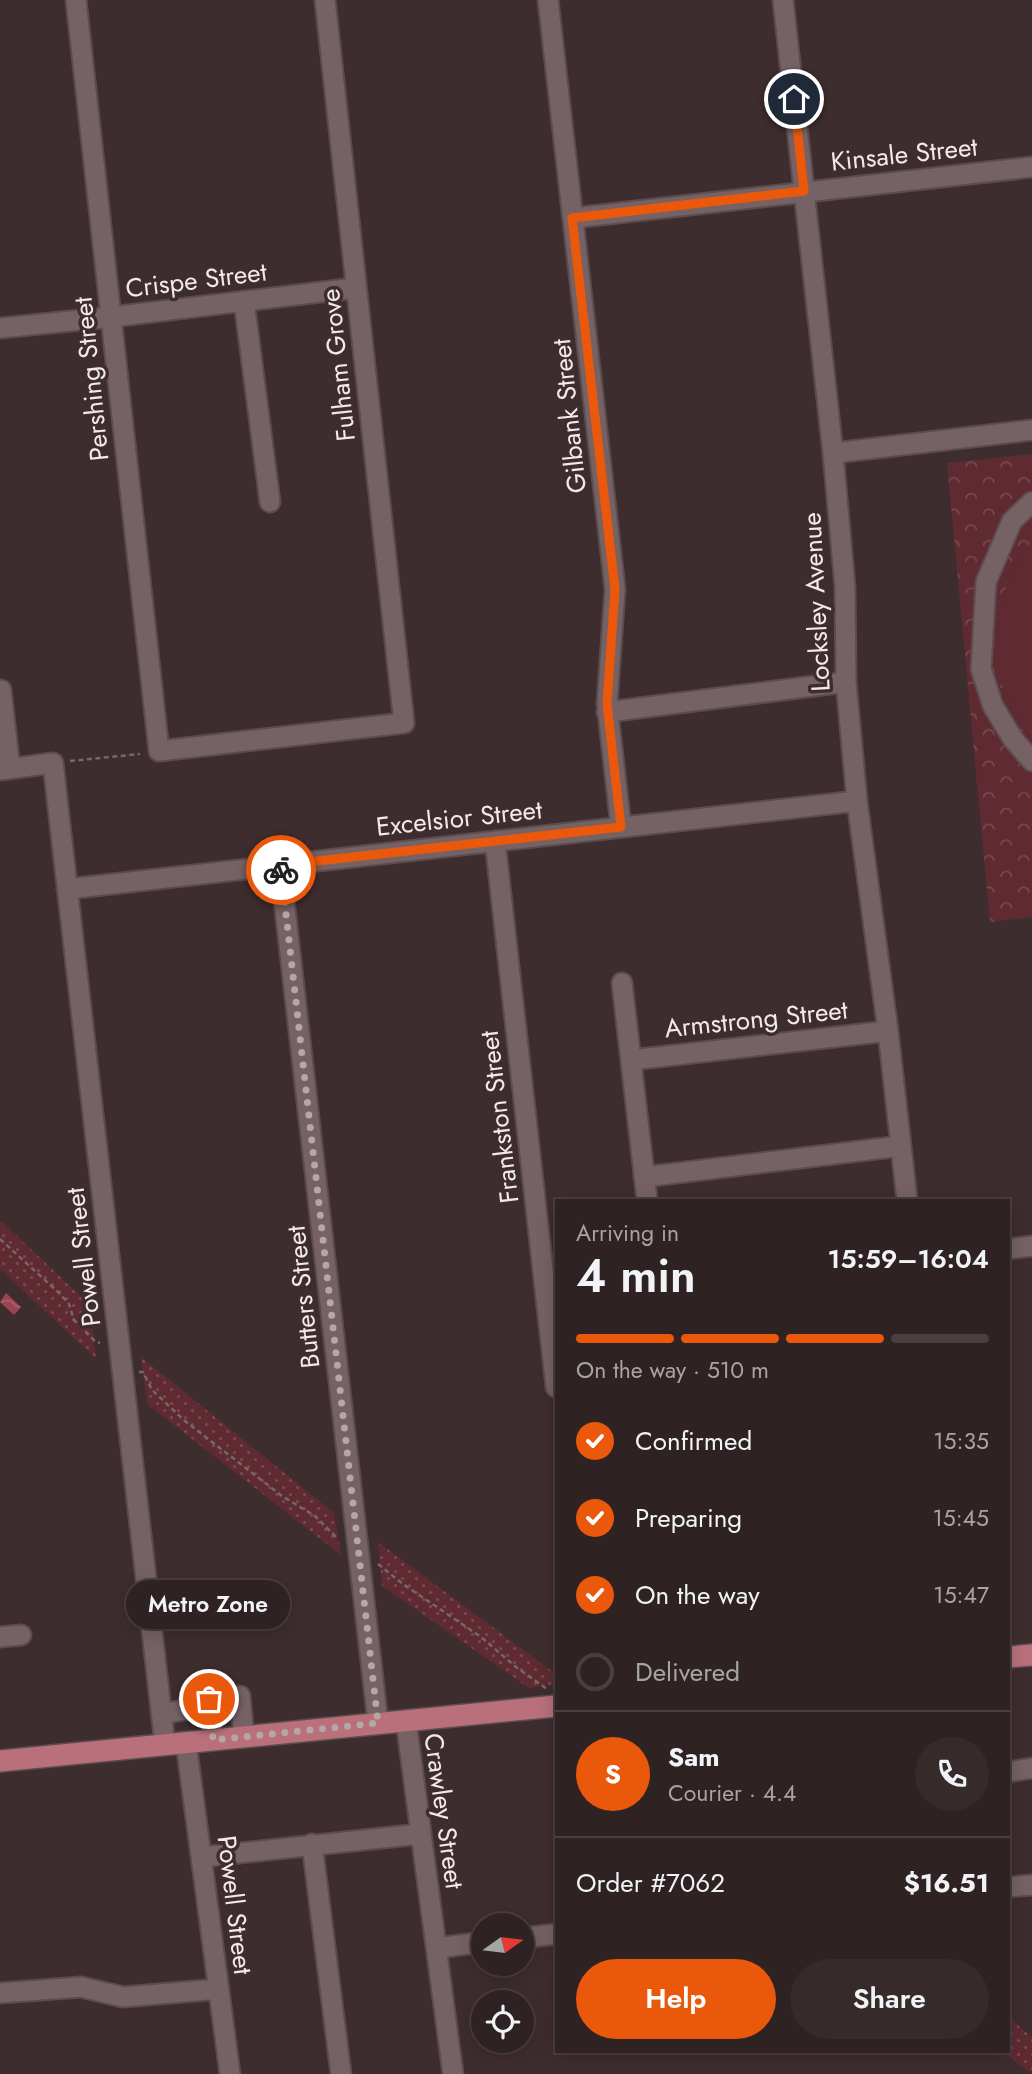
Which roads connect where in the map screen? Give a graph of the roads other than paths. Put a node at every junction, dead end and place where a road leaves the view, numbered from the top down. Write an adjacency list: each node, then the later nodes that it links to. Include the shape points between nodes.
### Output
1 (76, 0): 10 (street, Pershing Street)
2 (326, 0): 8 (street, Fulham Grove)
3 (548, 0): 7 (street, Gilbank Street)
4 (783, 0): 6 (street, Locksley Avenue)
5 (1032, 167): 6 (street, Kinsale Street)
6 (804, 191): 7 (street, Kinsale Street); 13 (street, Locksley Avenue)
7 (572, 218): 18 (street, Gilbank Street, via 615,589)
8 (355, 288): 9 (street, Crispe Street); 19 (street, Fulham Grove, via 404,723)
9 (244, 301): 10 (street, Crispe Street); 14 (street)
10 (111, 317): 11 (street, Crispe Street); 19 (street, Pershing Street)
11 (0, 328)
12 (1032, 430): 13 (street)
13 (832, 453): 16 (street, Locksley Avenue, via 845,587)
14 (270, 502)
15 (1032, 502): 20 (street, via 1012,521 986,582 981,669 993,706)
16 (846, 682): 18 (street); 22 (street, Locksley Avenue)
17 (1, 690): 21 (street)
18 (607, 712): 23 (street, Gilbank Street)
19 (159, 751)
20 (1032, 761)
21 (5, 769): 26 (street, Powell Street, via 53,763)
22 (857, 801): 23 (street, Excelsior Street); 28 (street, Locksley Avenue)
23 (621, 827): 24 (street, Excelsior Street)
24 (495, 841): 25 (street, Excelsior Street); 36 (street, Frankston Street)
25 (281, 865): 26 (street, Excelsior Street); 46 (street, Butters Street)
26 (67, 889): 44 (street, Powell Street)
27 (622, 983): 29 (street)
28 (888, 1031): 29 (street, Armstrong Street); 30 (street, Locksley Avenue)
29 (631, 1060): 31 (street)
30 (901, 1146): 31 (street); 33 (street, Locksley Avenue)
31 (644, 1177): 32 (street)
32 (647, 1199)
33 (907, 1199)
34 (1032, 1246): 35 (street)
35 (1010, 1249)
36 (552, 1304): 37 (street, Frankston Street)
37 (555, 1366)
38 (21, 1635): 39 (street)
39 (0, 1637)
40 (1032, 1655): 41 (main road)
41 (1010, 1657)
42 (552, 1698): 45 (main road)
43 (209, 1699): 44 (street, via 194,1701 180,1712); 47 (street, via 240,1696); 48 (street)
44 (162, 1714): 49 (street, Powell Street)
45 (406, 1721): 46 (main road); 53 (street, Crawley Street)
46 (378, 1723): 47 (main road)
47 (244, 1737): 48 (main road)
48 (213, 1740): 49 (main road)
49 (176, 1744): 50 (main road); 55 (street, Powell Street)
50 (0, 1761)
51 (1032, 1768): 52 (street)
52 (1010, 1772)
53 (420, 1834): 54 (street); 61 (street, Crawley Street)
54 (312, 1844): 55 (street); 65 (street)
55 (202, 1857): 62 (street, Powell Street)
56 (1032, 1885): 57 (street)
57 (1010, 1887)
58 (555, 1934): 59 (street)
59 (534, 1937)
60 (471, 1944): 61 (street)
61 (437, 1948): 66 (street, Crawley Street)
62 (219, 1989): 63 (street, via 123,1997 81,1987); 64 (street, Powell Street)
63 (0, 1993)
64 (230, 2074)
65 (341, 2074)
66 (453, 2074)

